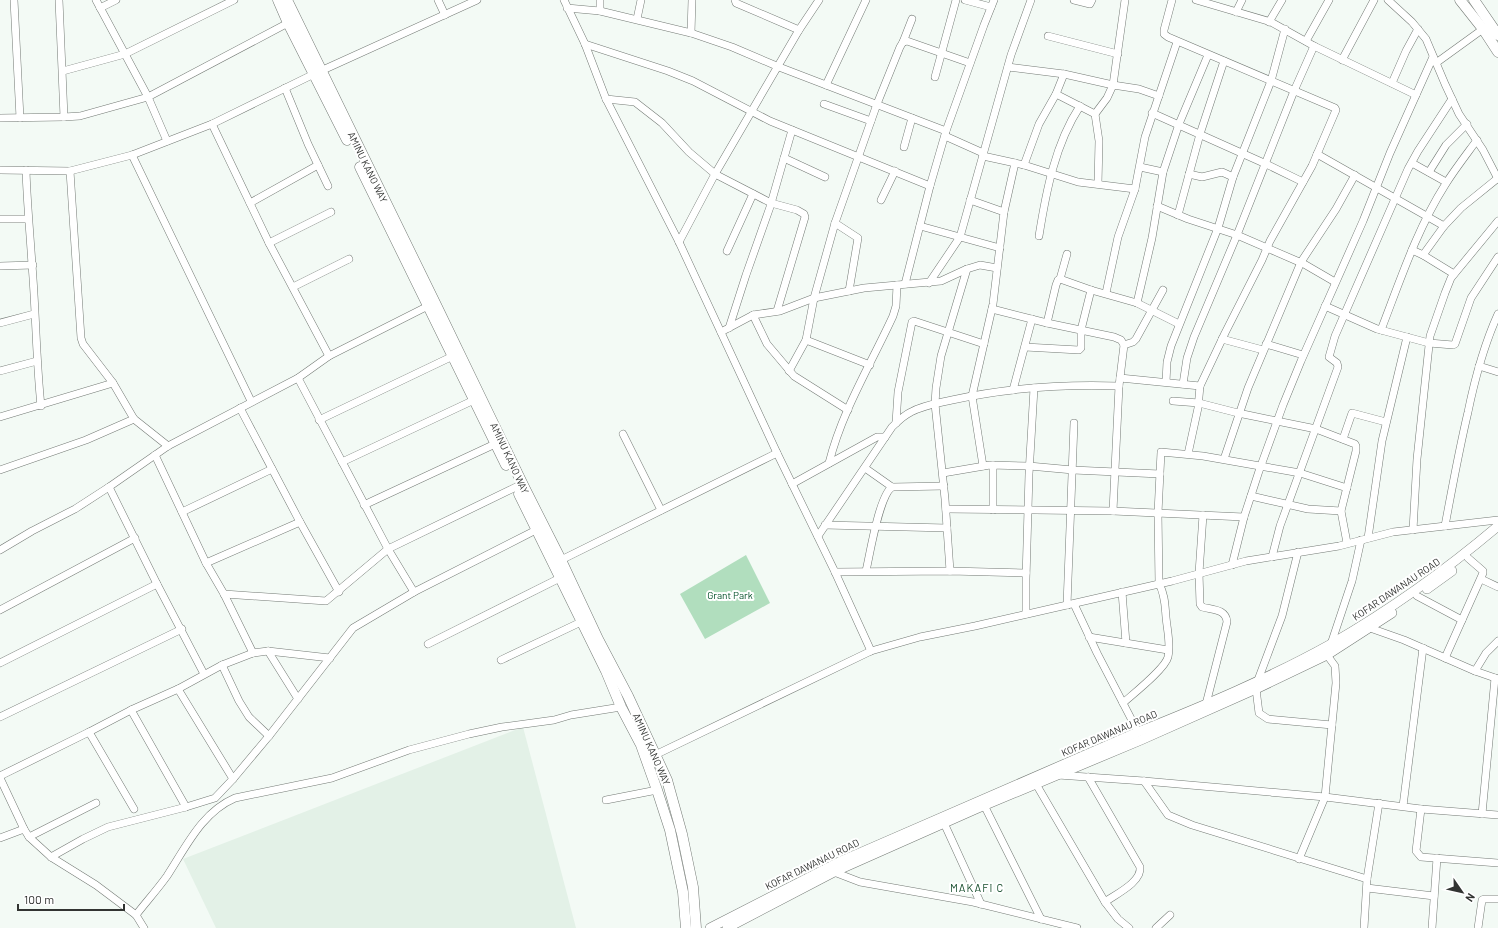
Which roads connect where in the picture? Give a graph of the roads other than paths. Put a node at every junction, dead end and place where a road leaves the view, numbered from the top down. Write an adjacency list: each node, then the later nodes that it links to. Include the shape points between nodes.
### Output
1 (14, 0): 89 (street)
2 (59, 0): 65 (street)
3 (96, 0): 33 (street)
4 (116, 0): 33 (street)
5 (234, 0): 56 (street)
6 (278, 0): 41 (main road, AMINU KANO WAY)
7 (287, 0): 66 (main road, AMINU KANO WAY)
8 (438, 0): 37 (street)
9 (564, 0): 34 (street)
10 (600, 0): 35 (street)
11 (641, 0): 38 (street)
12 (692, 0): 46 (street)
13 (735, 0): 44 (street, via 736,3)
14 (819, 0): 44 (street)
15 (866, 0): 71 (street)
16 (956, 0): 54 (street)
17 (965, 0): 32 (street)
18 (1031, 0): 64 (street)
19 (1074, 0): 20 (street, via 1090,4)
20 (1092, 0)
21 (1125, 0): 57 (street)
22 (1172, 0): 51 (street, via 1164,34)
23 (1196, 0): 36 (street)
24 (1242, 0): 36 (street)
25 (1282, 0): 40 (street)
26 (1329, 0): 49 (street)
27 (1374, 0): 59 (street)
28 (1388, 0): 45 (street)
29 (1460, 0): 43 (main road)
30 (1474, 0): 47 (main road)
31 (473, 1): 37 (street)
32 (993, 4): 62 (street)
33 (100, 8): 56 (street)
34 (567, 8): 35 (street); 52 (street)
35 (600, 11): 38 (street)
36 (1236, 12): 40 (street)
37 (445, 16): 66 (street)
38 (637, 19): 46 (street)
39 (912, 19): 50 (street)
40 (1269, 22): 42 (street)
41 (288, 23): 66 (main road, AMINU KANO WAY); 78 (street)
42 (1285, 29): 49 (street); 69 (street)
43 (1483, 29): 55 (main road); 60 (street)
44 (799, 30): 63 (street)
45 (1418, 30): 60 (street, via 1426,39); 70 (street)
46 (691, 33): 63 (street)
47 (1498, 35)
48 (1048, 36): 57 (street)
49 (1306, 41): 53 (street)
50 (904, 42): 54 (street); 82 (street)
51 (1177, 42): 58 (street); 77 (street)
52 (584, 44): 79 (street); 84 (street, via 693,81)
53 (1314, 46): 59 (street); 74 (street)
54 (942, 52): 62 (street); 68 (street)
55 (1498, 52)
56 (125, 54): 65 (street); 78 (street)
57 (1118, 54): 72 (street)
58 (1208, 54): 61 (street); 93 (street)
59 (1342, 60): 70 (street)
60 (1435, 60): 76 (street); 80 (street)
61 (1224, 61): 69 (street); 97 (street)
62 (970, 63): 96 (street)
63 (779, 67): 71 (street); 84 (street)
64 (1008, 67): 67 (street); 104 (street)
65 (63, 72): 87 (street)
66 (317, 73): 73 (street); 182 (main road, AMINU KANO WAY, via 381,212); 305 (main road, AMINU KANO WAY, via 437,307)
67 (1064, 74): 72 (street); 75 (street)
68 (935, 77)
69 (1271, 81): 74 (street); 101 (street)
70 (1392, 83): 76 (street)
71 (826, 85): 82 (street)
72 (1113, 85): 77 (street, via 1139,89); 86 (street)
73 (285, 88): 92 (street); 111 (street)
74 (1294, 90): 102 (street, via 1336,110); 108 (street)
75 (1056, 94): 83 (street); 110 (street, via 1039,124)
76 (1416, 95): 131 (street)
77 (1158, 96): 85 (street)
78 (148, 97): 87 (street, via 100,112); 99 (street)
79 (606, 99): 119 (street, via 635,102 662,123); 154 (street)
80 (1452, 100): 94 (street); 109 (street)
81 (824, 104): 91 (street)
82 (877, 104): 90 (street); 91 (street)
83 (1080, 106): 86 (street); 120 (street, via 1064,136)
84 (752, 112): 95 (street); 119 (street)
85 (1152, 113): 93 (street); 112 (street)
86 (1095, 114): 128 (street, via 1099,141)
87 (64, 117): 89 (street)
88 (0, 118): 89 (street)
89 (20, 118)
90 (912, 118): 96 (street); 100 (street)
91 (871, 121): 105 (street)
92 (212, 124): 99 (street); 137 (street)
93 (1178, 124): 97 (street); 117 (street)
94 (1467, 124): 98 (street); 118 (street, via 1446,144)
95 (792, 130): 105 (street); 106 (street)
96 (946, 133): 104 (street); 130 (street)
97 (1200, 134): 101 (street); 121 (street)
98 (1477, 140): 125 (street); 127 (street)
99 (168, 141): 103 (street)
100 (904, 147)
101 (1242, 153): 108 (street); 123 (street)
102 (1318, 154): 124 (street); 126 (street)
103 (132, 155): 115 (street); 227 (street)
104 (983, 155): 107 (street); 136 (street)
105 (858, 157): 116 (street); 147 (street)
106 (784, 158): 122 (street); 138 (street)
107 (1015, 163): 110 (street); 141 (street)
108 (1264, 163): 126 (street); 151 (street)
109 (1412, 163): 118 (street); 134 (street)
110 (1024, 164): 120 (street)
111 (318, 165): 129 (street); 137 (street)
112 (1140, 167): 117 (street); 132 (street)
113 (0, 170): 114 (street)
114 (26, 170): 115 (street); 145 (street)
115 (70, 171): 220 (street, via 81,338)
116 (895, 172): 130 (street); 135 (street)
117 (1163, 172): 139 (street)
118 (1429, 172): 127 (street)
119 (714, 174): 133 (street); 154 (street)
120 (1052, 174): 128 (street, via 1078,182); 152 (street)
121 (1189, 174): 123 (street, via 1202,177 1222,172); 142 (street)
122 (825, 176)
123 (1233, 176): 150 (street)
124 (1355, 176): 131 (street); 164 (street)
125 (1498, 178): 149 (street, via 1461,208)
126 (1303, 182): 157 (street)
127 (1446, 182): 143 (street)
128 (1098, 184): 132 (street)
129 (328, 186)
130 (930, 186): 148 (street)
131 (1376, 188): 134 (street); 171 (street)
132 (1135, 189): 179 (street, via 1118,237)
133 (753, 194): 138 (street); 159 (street)
134 (1395, 199): 143 (street); 188 (street)
135 (881, 200)
136 (970, 200): 141 (street); 153 (street)
137 (250, 203): 155 (street)
138 (771, 203): 185 (street, via 797,210 806,217); 195 (street)
139 (1157, 206): 142 (street); 181 (street)
140 (331, 212): 155 (street)
141 (1004, 212): 156 (street)
142 (1178, 215): 150 (street)
143 (1428, 217): 149 (street); 158 (street)
144 (0, 219): 145 (street)
145 (28, 219): 165 (street)
146 (1498, 221): 169 (street)
147 (836, 223): 178 (street, via 858,238); 180 (street)
148 (920, 226): 153 (street); 173 (street)
149 (1444, 226): 161 (street)
150 (1218, 228): 151 (street); 194 (street)
151 (1237, 235): 157 (street); 221 (street, via 1188,353)
152 (1039, 236)
153 (960, 237): 156 (street); 172 (street)
154 (679, 242): 198 (street)
155 (269, 243): 175 (street)
156 (1000, 248): 167 (street)
157 (1267, 248): 164 (street); 201 (street)
158 (1412, 250): 161 (street); 197 (street)
159 (727, 251)
160 (1068, 254): 170 (street)
161 (1423, 255): 169 (street)
162 (1498, 257): 203 (street, via 1471,298 1454,344 1450,346)
163 (349, 259): 175 (street)
164 (1300, 262): 171 (street); 207 (street)
165 (32, 265): 166 (street); 187 (street)
166 (0, 266)
167 (996, 268): 168 (street, via 980,265); 184 (street)
168 (967, 269): 172 (street, via 945,280); 199 (street)
169 (1454, 274): 203 (street)
170 (1060, 279): 176 (street); 193 (street, via 1056,282)
171 (1336, 282): 183 (street)
172 (929, 283): 173 (street)
173 (905, 284): 174 (street)
174 (897, 285): 178 (street); 212 (street, via 893,316)
175 (293, 287): 208 (street)
176 (1091, 290): 179 (street); 196 (street)
177 (1163, 290): 186 (street)
178 (849, 291): 180 (street)
179 (1106, 293): 181 (street)
180 (814, 298): 185 (street); 202 (street)
181 (1137, 303): 186 (street)
182 (428, 306): 208 (street); 209 (main road, AMINU KANO WAY)
183 (1325, 306): 188 (street); 210 (street)
184 (992, 309): 191 (street); 204 (street)
185 (776, 311): 190 (street)
186 (1153, 311): 194 (street); 205 (street, via 1136,339)
187 (34, 314): 192 (street); 211 (street)
188 (1344, 314): 197 (street); 242 (street, via 1330,353 1338,367)
189 (1498, 314): 213 (street, via 1485,343)
190 (753, 315): 195 (street); 216 (street, via 767,344)
191 (1032, 319): 193 (street); 206 (street)
192 (0, 323)
193 (1047, 323): 196 (street)
194 (1179, 324): 219 (street, via 1167,362)
195 (729, 328): 198 (street)
196 (1082, 330): 205 (street, via 1121,340); 206 (street, via 1079,350)
197 (1381, 330): 200 (street)
198 (721, 332): 248 (street)
199 (948, 332): 204 (street); 230 (street, via 937,373); 240 (street, via 914,321 911,324 898,392)
200 (1407, 337): 203 (street); 239 (street)
201 (1222, 339): 207 (street); 222 (street)
202 (806, 340): 212 (street); 216 (street)
203 (1429, 343): 294 (street, via 1417,459)
204 (984, 344): 225 (street)
205 (1124, 345): 218 (street)
206 (1025, 347): 224 (street)
207 (1264, 347): 210 (street); 234 (street)
208 (329, 356): 217 (street)
209 (452, 356): 226 (main road, AMINU KANO WAY); 237 (street)
210 (1303, 356): 238 (street)
211 (37, 361): 215 (street); 231 (street)
212 (870, 365): 233 (street)
213 (1479, 366): 214 (street); 290 (street, via 1456,463)
214 (1498, 370)
215 (0, 371)
216 (789, 371): 233 (street, via 799,381)
217 (298, 378): 227 (street); 237 (street)
218 (1119, 382): 219 (street); 223 (street); 262 (street)
219 (1166, 382): 221 (street)
220 (113, 383): 231 (street); 236 (street)
221 (1183, 384): 222 (street)
222 (1200, 386): 229 (street)
223 (1034, 388): 224 (street); 256 (street)
224 (1013, 390): 225 (street)
225 (972, 396): 230 (street); 255 (street)
226 (474, 400): 246 (main road, AMINU KANO WAY); 252 (street)
227 (251, 401): 232 (street)
228 (1173, 401): 229 (street)
229 (1199, 403): 234 (street); 249 (street)
230 (935, 404): 240 (street, via 911,412); 263 (street)
231 (41, 406): 235 (street)
232 (240, 408): 247 (street); 259 (street)
233 (848, 410): 253 (street)
234 (1238, 413): 238 (street); 251 (street)
235 (0, 417)
236 (134, 419): 247 (street); 260 (street, via 86,440)
237 (319, 420): 252 (street)
238 (1277, 421): 242 (street); 257 (street)
239 (1386, 422): 245 (street, via 1352,413); 298 (street)
240 (896, 423): 244 (street)
241 (1074, 423): 261 (street)
242 (1316, 429): 245 (street); 264 (street)
243 (623, 434): 276 (street)
244 (885, 437): 253 (street, via 877,437); 258 (street)
245 (1343, 439): 271 (street, via 1356,446)
246 (495, 444): 269 (main road, AMINU KANO WAY); 273 (street)
247 (168, 446): 250 (street)
248 (777, 453): 266 (street); 276 (street)
249 (1188, 454): 251 (street); 265 (street, via 1161,452)
250 (154, 455): 268 (street); 281 (street)
251 (1224, 460): 257 (street)
252 (342, 462): 273 (street)
253 (829, 463): 266 (street)
254 (993, 465): 255 (street); 256 (street); 277 (street)
255 (983, 466): 263 (street)
256 (1029, 466): 261 (street); 278 (street)
257 (1260, 466): 264 (street); 272 (street)
258 (865, 468): 270 (street); 288 (street)
259 (272, 469): 281 (street); 287 (street)
260 (0, 470)
261 (1072, 470): 262 (street); 279 (street)
262 (1114, 471): 265 (street); 282 (street)
263 (943, 473): 267 (street)
264 (1300, 473): 271 (street); 274 (street)
265 (1160, 474): 283 (street)
266 (792, 484): 296 (street)
267 (944, 486): 270 (street); 275 (street)
268 (109, 487): 297 (street); 301 (street, via 76,509)
269 (516, 487): 293 (main road, AMINU KANO WAY); 300 (street)
270 (892, 487): 289 (street, via 884,498)
271 (1347, 488): 280 (street)
272 (1251, 496): 274 (street); 285 (street)
273 (364, 505): 300 (street)
274 (1288, 505): 280 (street, via 1317,511); 303 (street)
275 (946, 509): 277 (street); 292 (street)
276 (661, 510): 305 (street)
277 (993, 510): 278 (street)
278 (1028, 510): 279 (street); 311 (street)
279 (1071, 511): 282 (street); 323 (street)
280 (1341, 511): 299 (street)
281 (182, 512): 306 (street)
282 (1113, 512): 283 (street)
283 (1158, 513): 284 (street); 316 (street)
284 (1202, 514): 285 (street); 312 (street)
285 (1244, 516): 307 (street)
286 (1498, 520): 290 (street)
287 (300, 522): 306 (street); 318 (street)
288 (825, 526): 289 (street); 296 (street)
289 (876, 526): 292 (street); 308 (street)
290 (1445, 526): 294 (street)
291 (1498, 526): 334 (street, KOFAR DAWANAU ROAD, via 1424,584)
292 (947, 528): 309 (street)
293 (536, 530): 305 (main road, AMINU KANO WAY); 319 (street)
294 (1413, 530): 298 (street)
295 (1498, 534): 304 (street, KOFAR DAWANAU ROAD)
296 (818, 536): 310 (street)
297 (135, 538): 315 (street); 324 (street)
298 (1364, 539): 299 (street); 334 (street)
299 (1348, 543): 302 (street)
300 (388, 549): 318 (street); 319 (street)
301 (0, 550)
302 (1298, 552): 303 (street); 349 (street, via 1282,616)
303 (1272, 557): 307 (street)
304 (1468, 558): 314 (street, via 1483,571); 322 (street, KOFAR DAWANAU ROAD)
305 (557, 561): 313 (main road, AMINU KANO WAY); 361 (main road, AMINU KANO WAY, via 628,696)
306 (206, 563): 321 (street)
307 (1232, 565): 312 (street)
308 (866, 571): 309 (street); 310 (street)
309 (950, 571): 311 (street)
310 (835, 572): 338 (street)
311 (1026, 573): 325 (street)
312 (1199, 573): 316 (street); 353 (street, via 1200,604 1202,607 1224,613 1227,622)
313 (560, 578): 327 (main road, AMINU KANO WAY); 333 (street)
314 (1481, 579): 317 (street); 326 (street)
315 (157, 584): 329 (street); 344 (street)
316 (1159, 584): 320 (street); 336 (street, via 1164,598)
317 (1498, 587)
318 (339, 592): 321 (street, via 326,601)
319 (414, 592): 341 (street, via 353,628)
320 (1122, 592): 323 (street); 332 (street)
321 (224, 594): 339 (street)
322 (1417, 596): 326 (street); 328 (street, KOFAR DAWANAU ROAD)
323 (1071, 604): 325 (street); 330 (street)
324 (0, 610)
325 (1026, 614): 338 (street, via 920,637)
326 (1462, 620): 342 (street)
327 (582, 622): 343 (street); 354 (main road, AMINU KANO WAY)
328 (1370, 628): 335 (street); 340 (street, KOFAR DAWANAU ROAD)
329 (182, 629): 347 (street); 356 (street)
330 (1089, 637): 332 (street); 352 (street)
331 (1498, 641): 346 (street, via 1486,653)
332 (1126, 643): 336 (street)
333 (428, 644)
334 (1331, 644): 349 (street, KOFAR DAWANAU ROAD)
335 (1422, 648): 342 (street); 375 (street)
336 (1168, 650): 352 (street, via 1166,662)
337 (268, 651): 339 (street); 341 (street); 351 (street)
338 (871, 651): 361 (street)
339 (253, 653): 345 (street)
340 (1327, 655): 349 (street, KOFAR DAWANAU ROAD); 357 (street, via 1336,671)
341 (330, 658): 351 (street)
342 (1445, 658): 346 (street)
343 (501, 660)
344 (0, 663)
345 (222, 666): 347 (street); 360 (street, via 249,717)
346 (1475, 671): 348 (street)
347 (204, 674): 350 (street)
348 (1497, 679): 379 (street)
349 (1257, 685): 353 (street, KOFAR DAWANAU ROAD); 357 (street, via 1259,713 1268,719); 362 (street, KOFAR DAWANAU ROAD)
350 (178, 689): 355 (street); 365 (street)
351 (298, 699): 360 (street)
352 (1123, 703): 359 (street)
353 (1206, 704): 359 (street, KOFAR DAWANAU ROAD)
354 (621, 707): 368 (main road, AMINU KANO WAY, via 641,745); 396 (street, via 469,734 409,750 332,778 225,802 213,811 192,836 166,877)
355 (130, 710): 358 (street); 376 (street)
356 (0, 717)
357 (1332, 724): 370 (street)
358 (89, 732): 363 (street); 377 (street)
359 (1138, 732): 402 (street, KOFAR DAWANAU ROAD, via 838,862)
360 (269, 736): 365 (street)
361 (655, 755): 369 (main road, AMINU KANO WAY)
362 (1058, 775): 364 (street); 367 (street, KOFAR DAWANAU ROAD)
363 (0, 777): 382 (street)
364 (1088, 777): 366 (street); 394 (street, via 1140,868 1140,875 1136,881)
365 (234, 779): 376 (street, via 214,798)
366 (1144, 781): 370 (street); 387 (street, via 1168,815)
367 (1036, 784): 374 (street, KOFAR DAWANAU ROAD); 394 (street)
368 (658, 794): 369 (main road); 371 (street); 400 (main road, AMINU KANO WAY, via 670,830 683,892)
369 (671, 794): 401 (main road, AMINU KANO WAY, via 693,887)
370 (1325, 797): 373 (street); 387 (street)
371 (606, 800)
372 (96, 803): 383 (street)
373 (1379, 803): 375 (street); 390 (street)
374 (984, 805): 381 (street, KOFAR DAWANAU ROAD); 398 (street)
375 (1403, 806): 378 (street)
376 (186, 807): 385 (street, via 108,827)
377 (134, 809)
378 (1421, 809): 379 (street); 386 (street, via 1416,851 1421,857)
379 (1482, 814): 380 (street)
380 (1498, 815)
381 (944, 823): 389 (street, KOFAR DAWANAU ROAD); 395 (street)
382 (24, 829): 383 (street); 384 (street)
383 (29, 837): 385 (street)
384 (0, 838)
385 (51, 857): 396 (street, via 96,885)
386 (1437, 858): 388 (street); 392 (street)
387 (1299, 859): 390 (street)
388 (1498, 863)
389 (834, 872): 395 (street, via 860,882); 403 (street, KOFAR DAWANAU ROAD)
390 (1367, 879): 391 (street)
391 (1367, 888): 392 (street); 407 (street)
392 (1434, 896): 408 (street)
393 (1498, 899): 409 (street, via 1482,900)
394 (1105, 902): 405 (street)
395 (981, 904): 398 (street)
396 (136, 915): 399 (street)
397 (1170, 915): 406 (street)
398 (1041, 919): 404 (street)
399 (144, 928)
400 (686, 928)
401 (696, 928)
402 (710, 928)
403 (727, 928)
404 (1077, 928)
405 (1129, 928)
406 (1156, 928)
407 (1364, 928)
408 (1432, 928)
409 (1478, 928)

